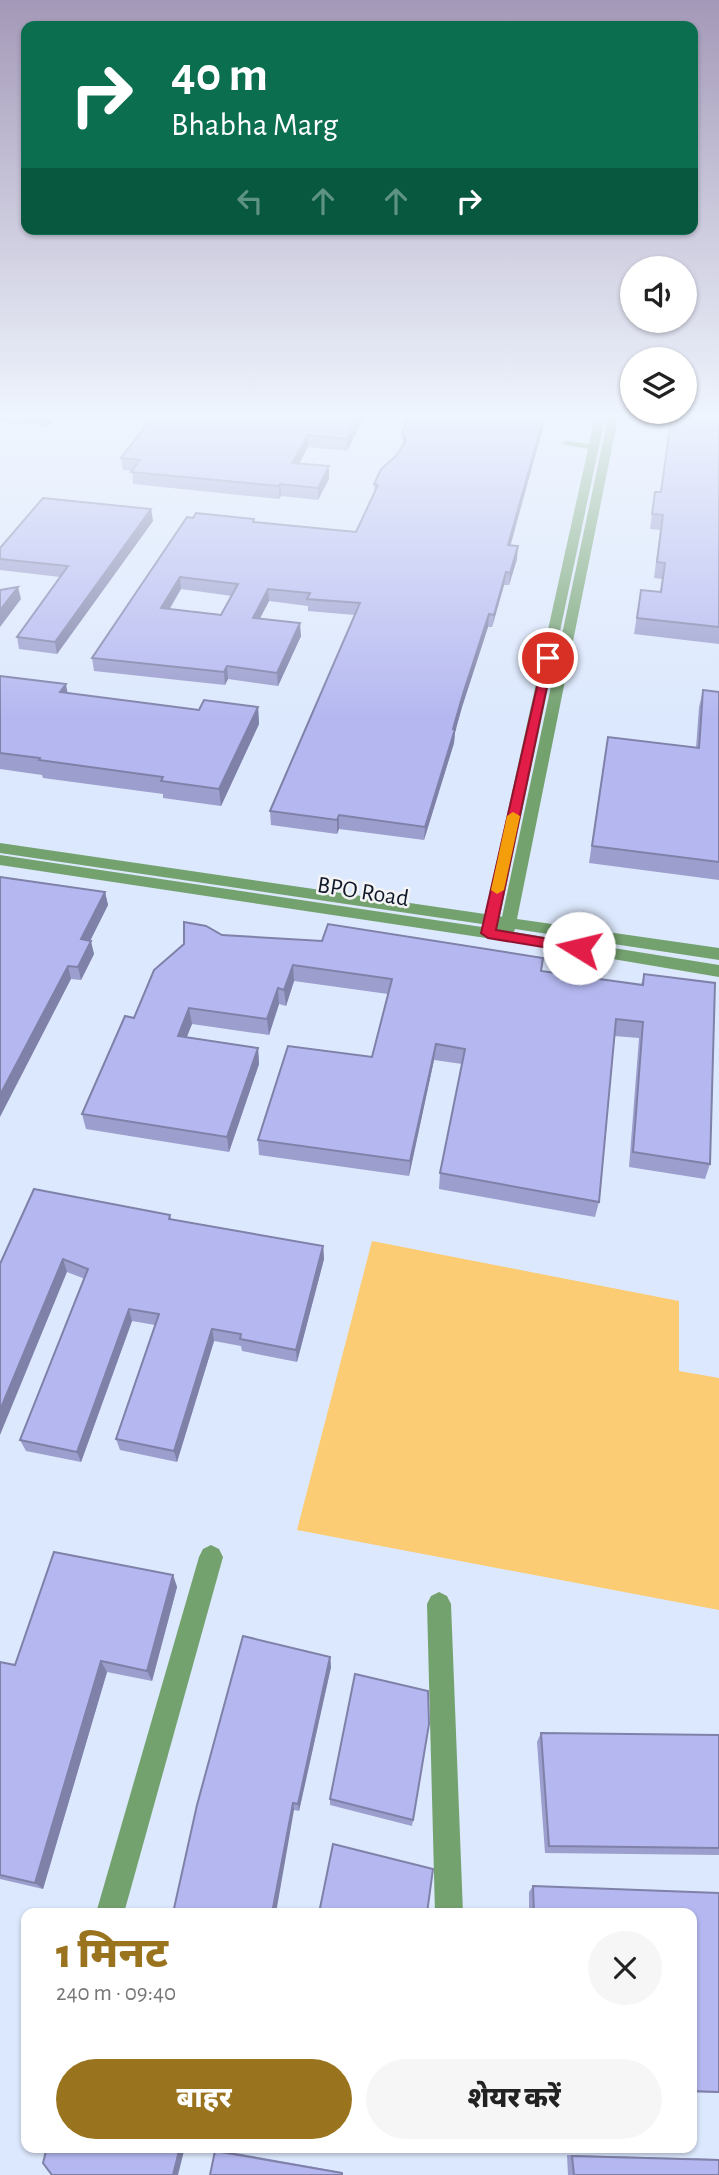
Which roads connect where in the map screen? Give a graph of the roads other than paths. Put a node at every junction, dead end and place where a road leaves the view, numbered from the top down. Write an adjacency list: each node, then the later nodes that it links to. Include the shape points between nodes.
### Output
1 (578, 514): 5 (street)
2 (593, 514): 6 (street)
3 (0, 848): 5 (street, BPO Road)
4 (0, 860): 5 (street, BPO Road)
5 (489, 927): 6 (street, BPO Road)
6 (507, 930): 7 (street, BPO Road); 8 (street, BPO Road)
7 (719, 954)
8 (719, 971)
9 (211, 1557): 11 (street)
10 (439, 1604): 12 (street)
11 (111, 1908)
12 (449, 1908)

